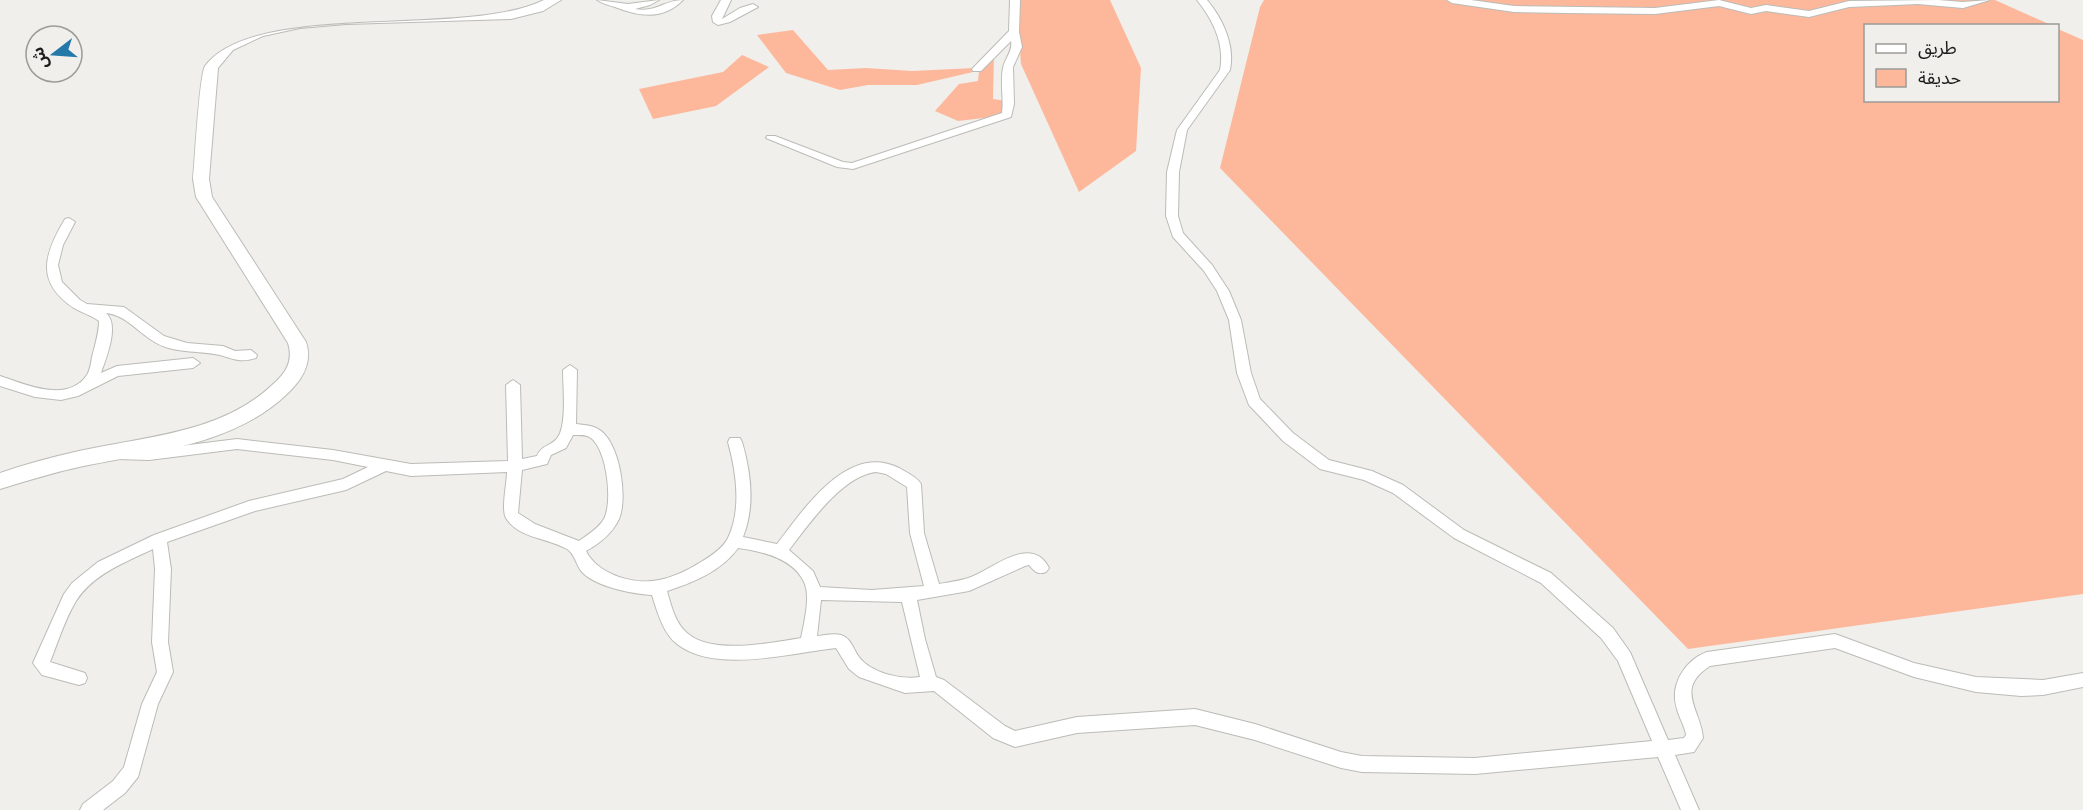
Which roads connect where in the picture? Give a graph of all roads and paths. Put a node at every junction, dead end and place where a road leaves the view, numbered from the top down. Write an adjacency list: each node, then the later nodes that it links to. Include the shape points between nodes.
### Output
1 (554, 0): 27 (main road, via 534,10 497,16 288,22 244,35 218,53 209,83 201,179 204,197 297,342 300,359 284,387 245,416 209,430)
2 (602, 0): 13 (street)
3 (654, 0): 13 (street)
4 (678, 0): 13 (street, via 653,13 638,14)
5 (726, 0): 12 (street, via 718,22 726,22 741,9)
6 (1015, 0): 14 (street)
7 (1202, 0): 44 (street, via 1214,18 1228,59 1221,76 1182,130 1173,172 1172,216 1177,234 1223,291 1254,401 1288,437 1325,465 1367,475 1398,489 1459,534 1546,578 1607,633 1624,657)
8 (1452, 0): 11 (street, via 1514,9 1655,11 1719,3 1751,11 1766,8 1809,14 1849,4)
9 (1876, 0): 11 (street)
10 (1985, 0): 11 (street, via 1963,5)
11 (1888, 3)
12 (753, 7)
13 (623, 8)
14 (1014, 32): 15 (street); 16 (street, via 1017,47 1008,61 1005,77 1010,99 1006,115 853,166 840,165)
15 (976, 69)
16 (771, 138)
17 (69, 222): 18 (street, via 52,253 50,269 56,285)
18 (79, 305): 19 (street, via 120,310 159,339 186,348); 23 (street, via 100,314 105,322 93,375)
19 (251, 355)
20 (193, 363): 23 (street, via 117,371)
21 (570, 370): 25 (street)
22 (0, 381): 23 (street, via 51,394)
23 (86, 385)
24 (513, 385): 29 (street)
25 (570, 429): 29 (street, via 564,441 545,452 542,460); 33 (street, via 588,431 600,438 610,460 615,491 608,525)
26 (735, 442): 32 (street, via 742,463 742,482)
27 (105, 453): 28 (street, via 149,455 223,445 264,445); 30 (main road)
28 (383, 466): 29 (street, via 428,470); 31 (street, via 346,484 241,509)
29 (515, 466): 33 (street, via 510,508 514,519)
30 (0, 481)
31 (159, 539): 41 (street, via 99,569 69,599 41,663 44,668); 45 (street, via 163,587 160,642 165,672 150,704 132,771 119,787)
32 (734, 542): 34 (street); 36 (street, via 715,561)
33 (578, 549): 36 (street, via 583,564 594,573 623,584)
34 (780, 551): 37 (street, via 823,498 842,482 865,467 883,467 914,484 917,533); 38 (street, via 804,571 812,583)
35 (1041, 568): 37 (street, via 1033,559 1022,559 979,580)
36 (658, 588): 40 (street, via 673,628 693,647 728,651)
37 (933, 592): 39 (street)
38 (812, 593): 39 (street, via 862,598); 40 (street)
39 (908, 596): 43 (street)
40 (808, 643): 43 (street, via 838,641 845,646 852,662 864,671 909,686)
41 (79, 678)
42 (2083, 680): 44 (street, via 2050,689 1969,683 1913,670 1835,641 1707,659 1698,663 1683,685 1684,706 1695,738 1688,746)
43 (930, 683): 44 (street, via 1015,739 1077,724 1195,717 1362,764 1475,766)
44 (1663, 748): 46 (street)
45 (89, 810)
46 (1690, 810)

